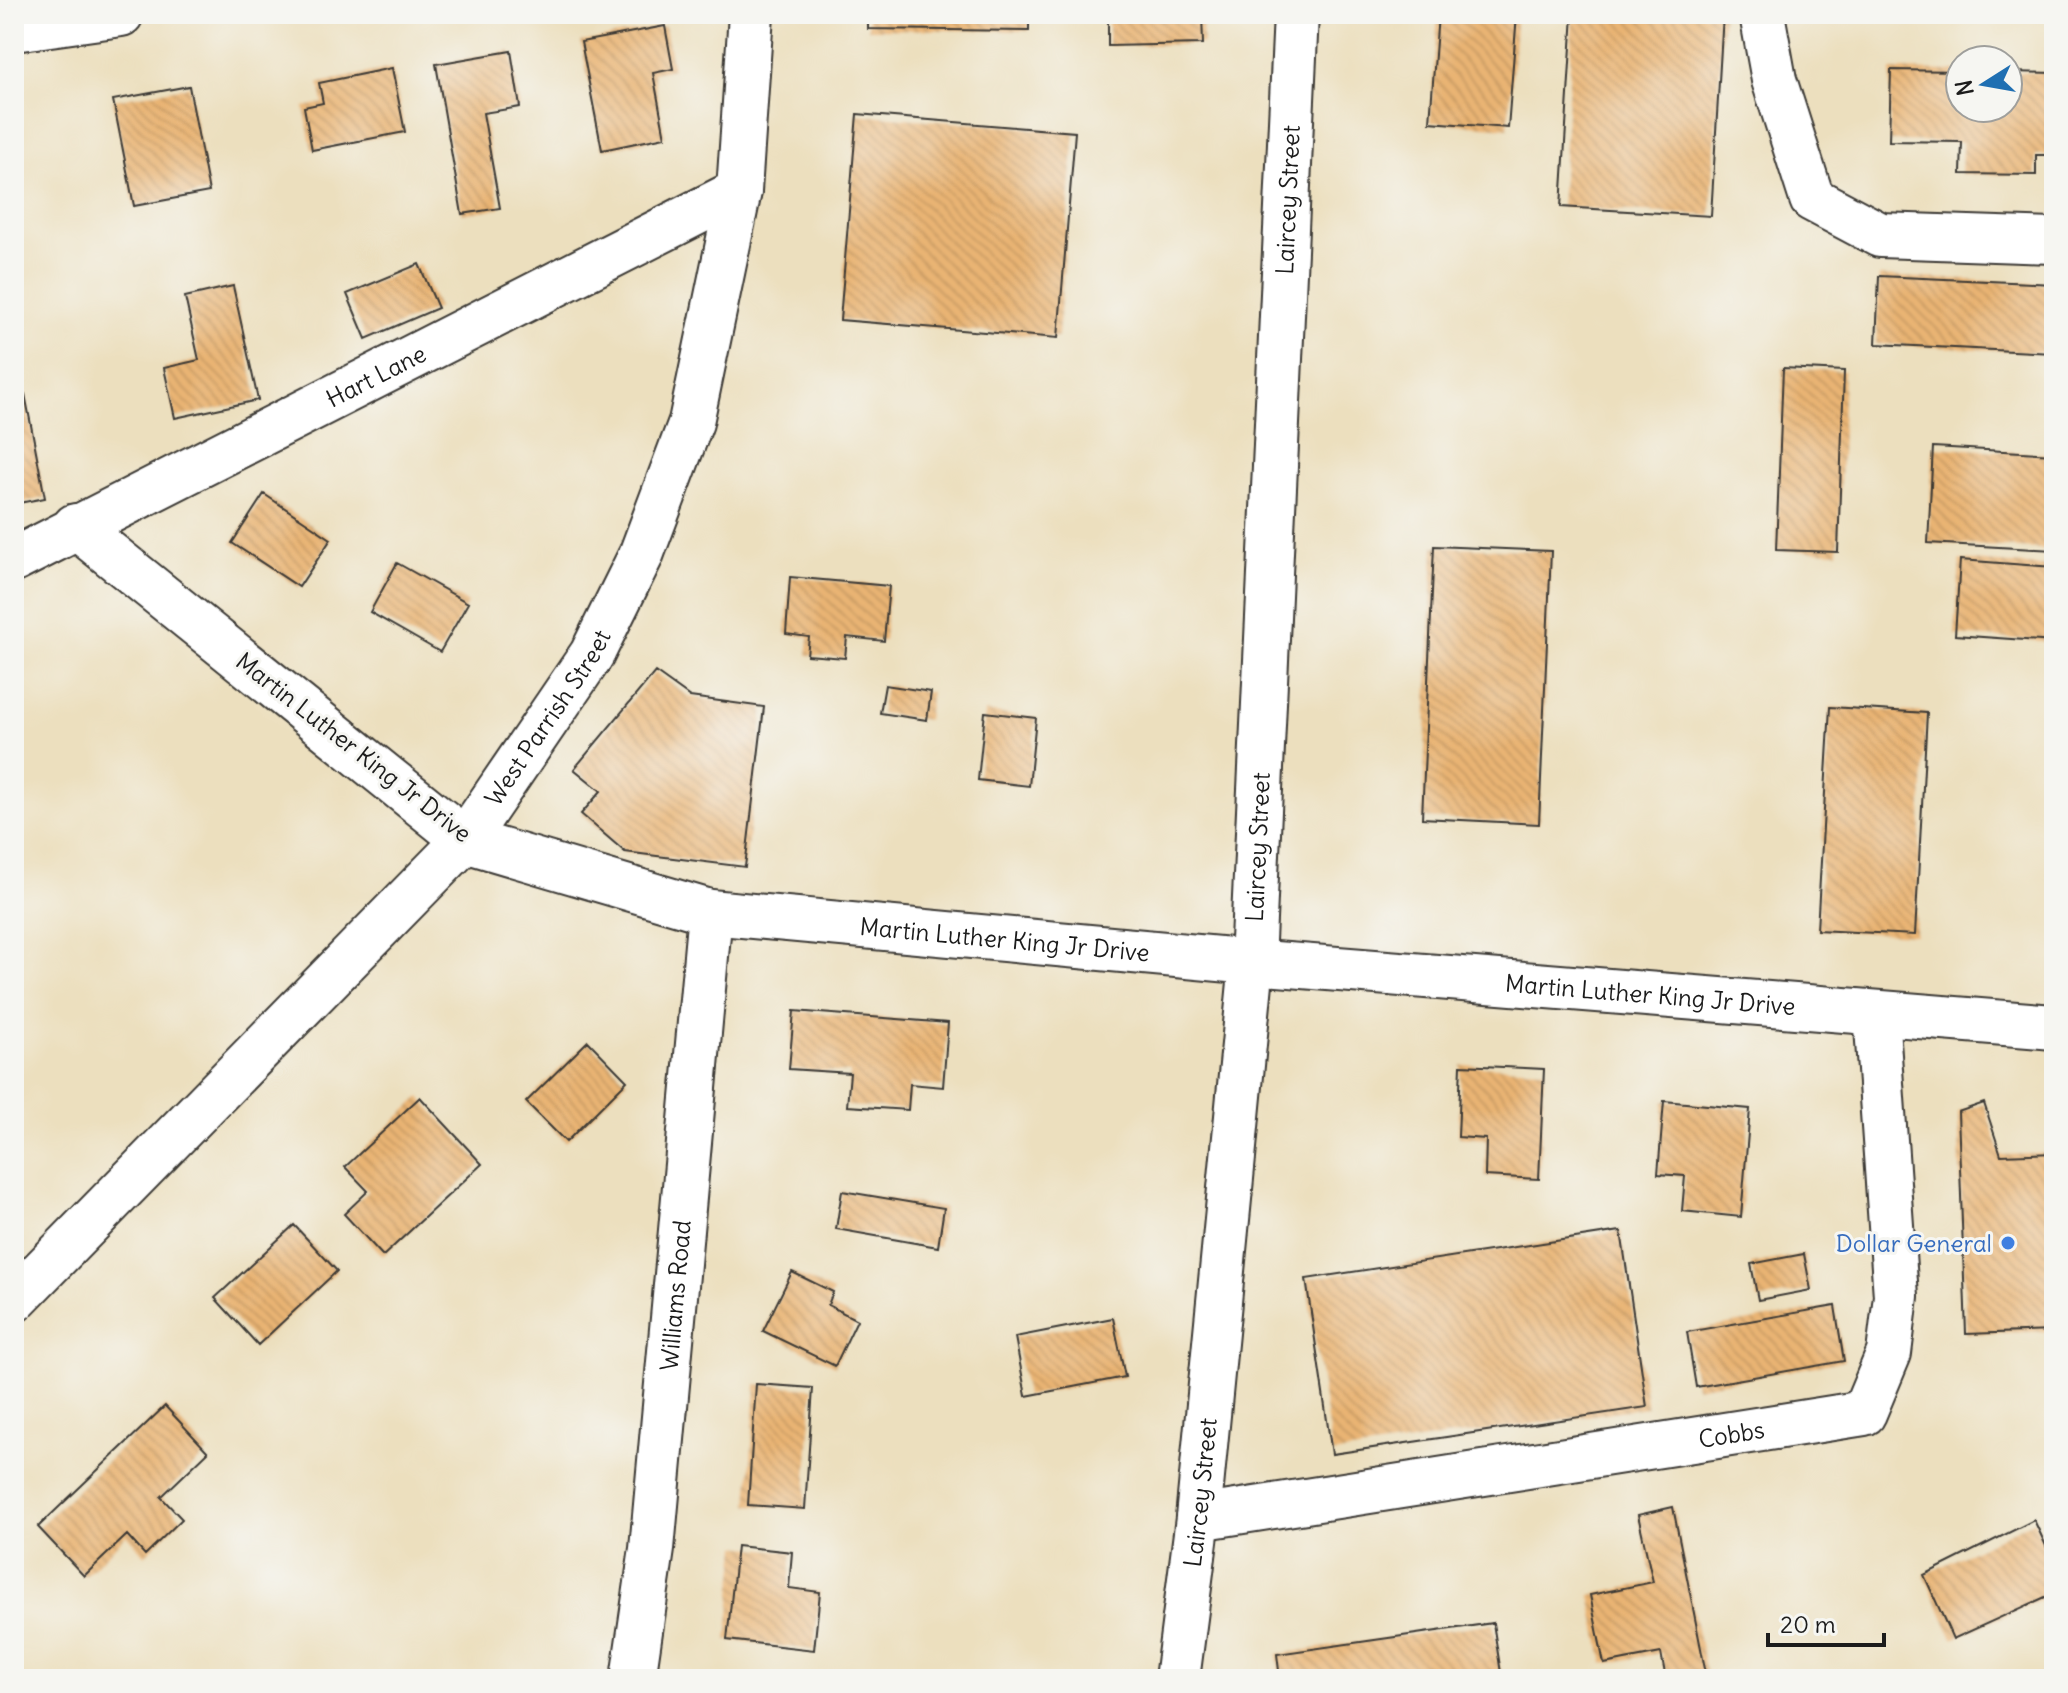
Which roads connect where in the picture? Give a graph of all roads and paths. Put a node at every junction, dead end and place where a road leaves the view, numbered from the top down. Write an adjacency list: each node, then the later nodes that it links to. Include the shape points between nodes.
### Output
1 (121, 14): 5 (street)
2 (751, 14): 6 (street, West Parrish Street)
3 (1296, 14): 12 (street, Laircey Street)
4 (1762, 14): 7 (street, via 1774,80 1812,199 1880,235)
5 (14, 29)
6 (739, 191): 8 (street, Hart Lane); 10 (street, West Parrish Street, via 691,422 641,555 592,654)
7 (2054, 241)
8 (75, 526): 9 (street, Hart Lane); 10 (street, Martin Luther King Jr Drive)
9 (14, 560)
10 (465, 840): 11 (street, Martin Luther King Jr Drive); 15 (street, West Parrish Street)
11 (710, 912): 12 (street, Martin Luther King Jr Drive); 17 (street, Williams Road, via 652,1549)
12 (1252, 962): 13 (street, Martin Luther King Jr Drive); 16 (street, Laircey Street)
13 (1876, 1013): 14 (street, Martin Luther King Jr Drive); 16 (street, Cobbs, via 1896,1296 1889,1353 1864,1413)
14 (2054, 1027)
15 (14, 1300)
16 (1198, 1518): 18 (street, Laircey Street)
17 (633, 1679)
18 (1177, 1679)

